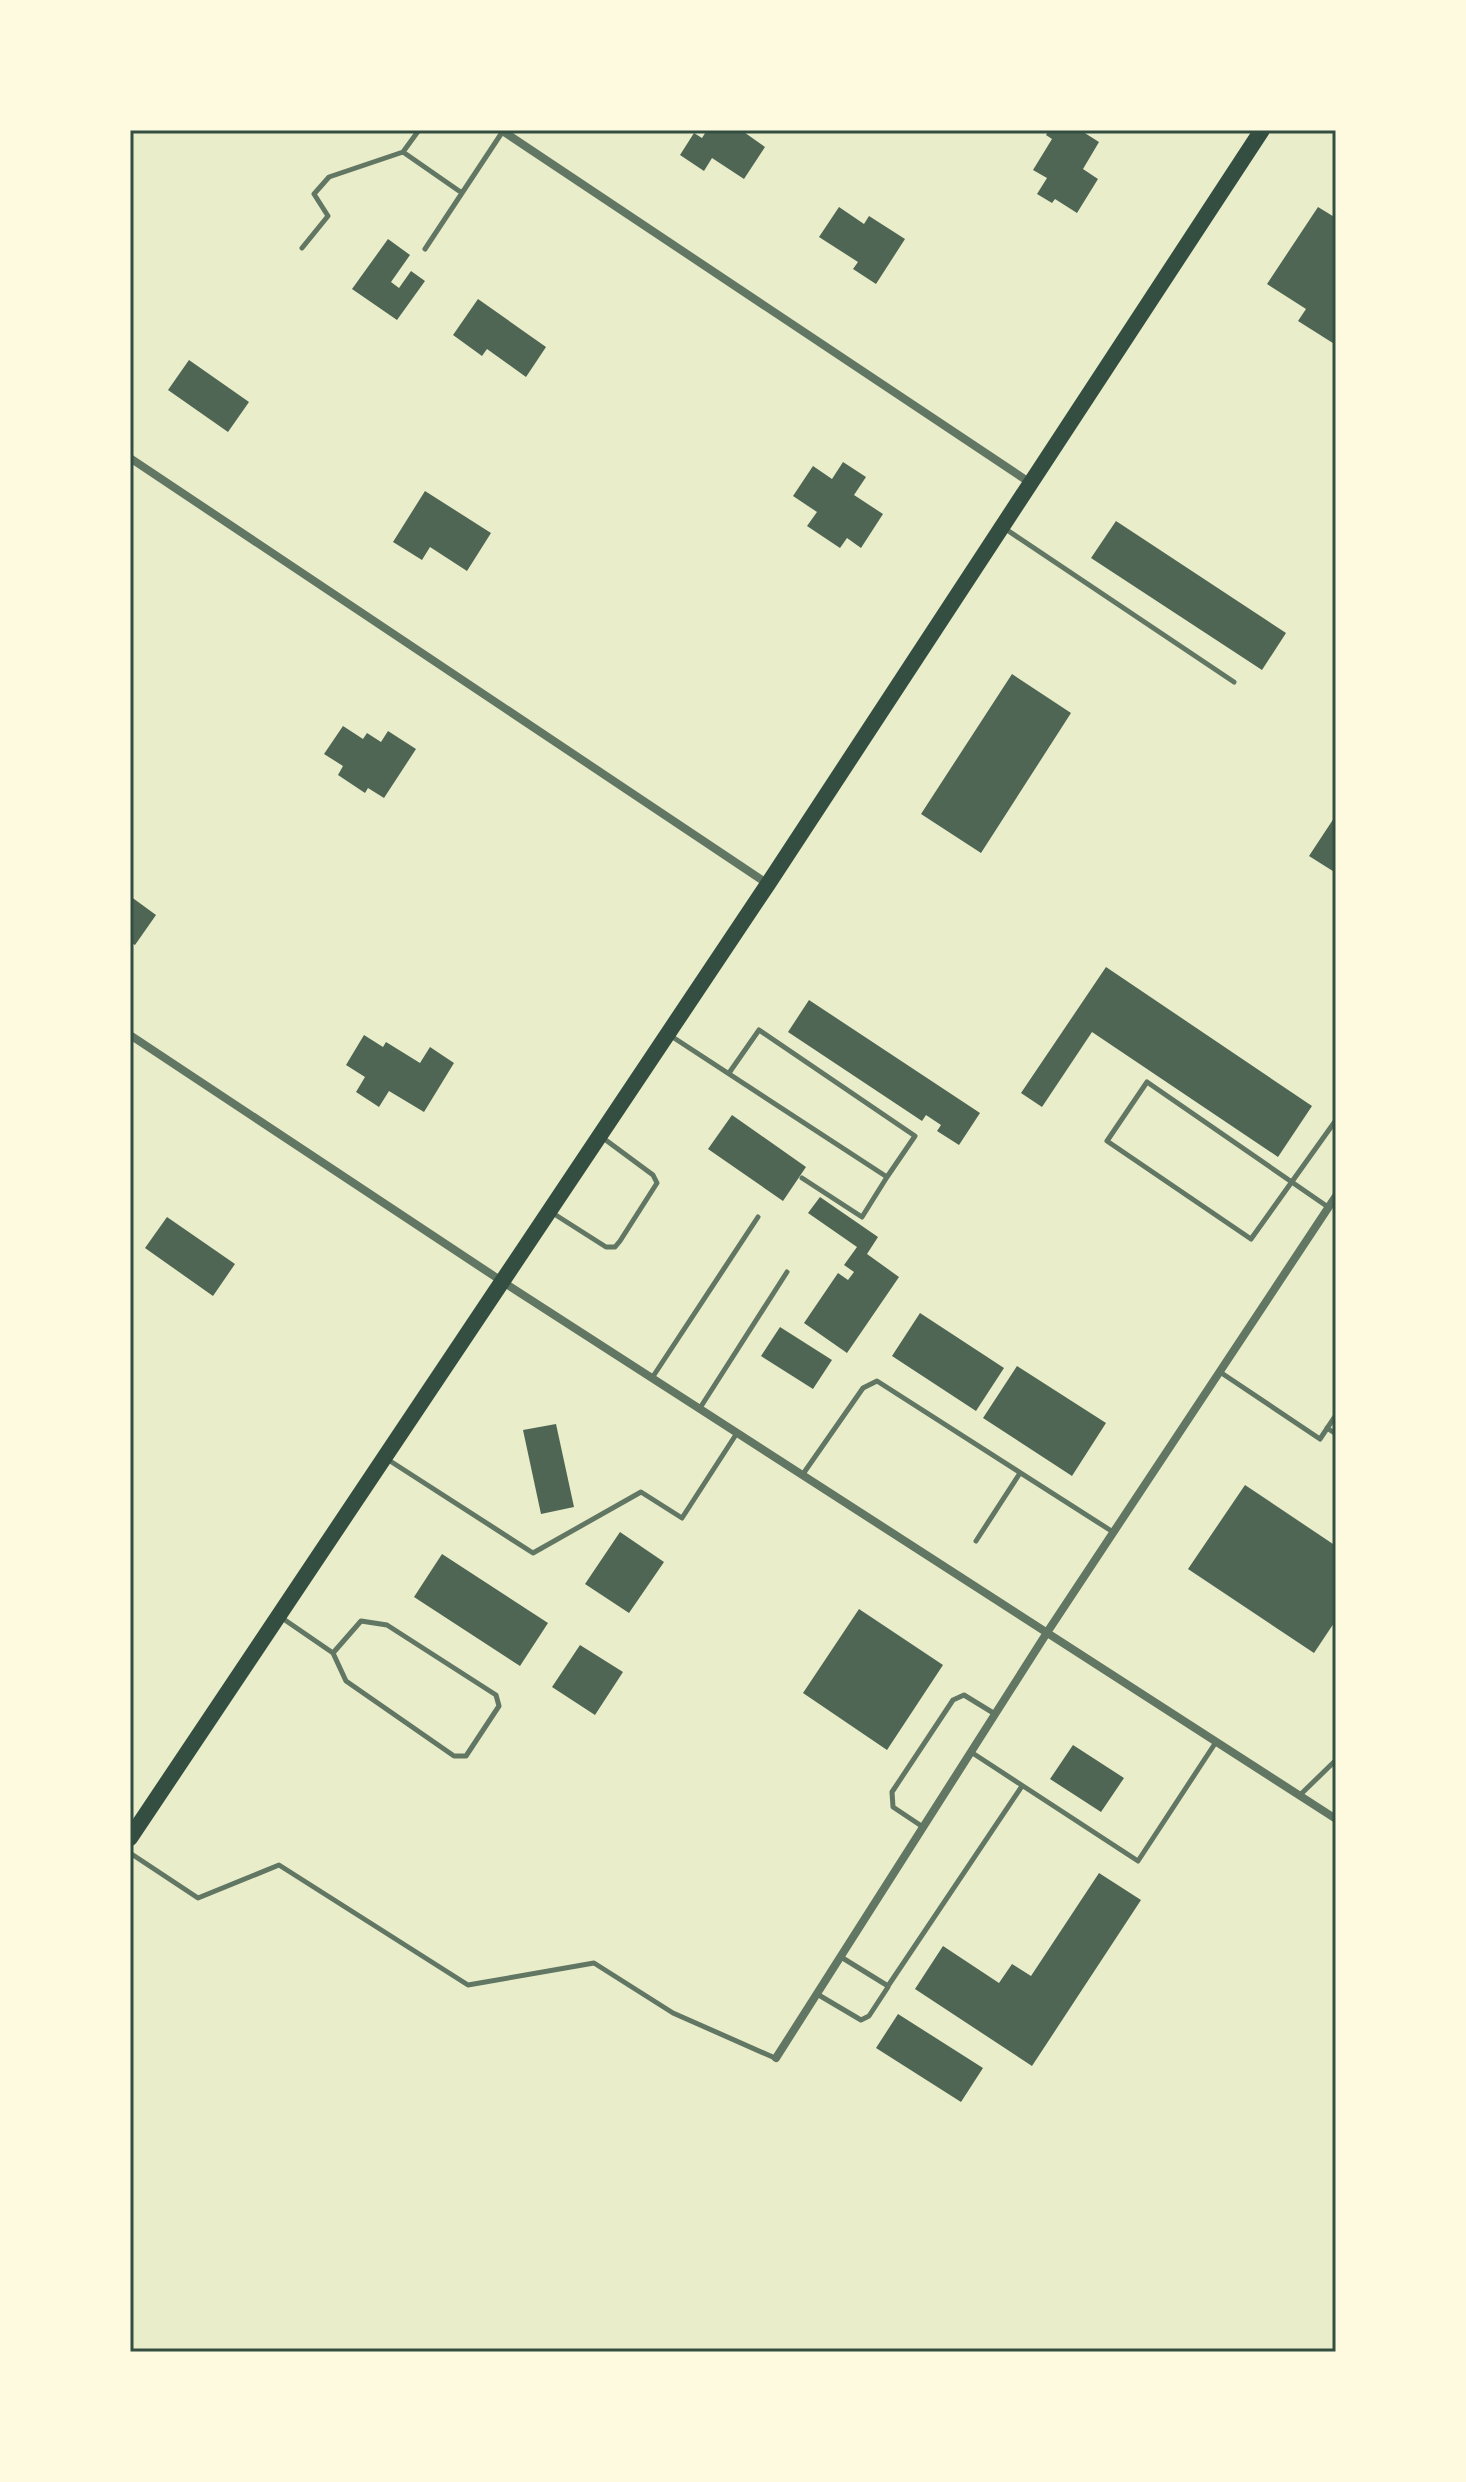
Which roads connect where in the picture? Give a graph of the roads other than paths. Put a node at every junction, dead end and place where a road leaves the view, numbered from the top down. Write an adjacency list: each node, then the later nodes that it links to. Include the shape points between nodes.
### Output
1 (419, 130): 4 (lane)
2 (1262, 130): 9 (main road)
3 (502, 131): 5 (lane); 9 (street)
4 (403, 152): 5 (lane); 6 (lane, via 329,177 314,194 328,216)
5 (462, 193): 7 (lane)
6 (302, 248)
7 (425, 249)
8 (130, 458): 12 (street)
9 (1033, 484): 10 (main road)
10 (1003, 528): 11 (lane); 12 (main road)
11 (1234, 682)
12 (768, 884): 13 (main road)
13 (667, 1033): 15 (lane); 17 (main road)
14 (130, 1035): 26 (street)
15 (729, 1073): 18 (lane); 18 (lane, via 759,1030 915,1136)
16 (1336, 1120): 20 (lane)
17 (597, 1134): 23 (main road); 23 (lane, via 653,1175 657,1183 652,1192 615,1247 606,1247)
18 (887, 1177): 19 (lane, via 862,1217)
19 (802, 1178)
20 (1292, 1182): 20 (lane, via 1147,1082 1107,1141 1251,1239); 22 (lane)
21 (1336, 1196): 22 (street)
22 (1328, 1207): 27 (street)
23 (547, 1209): 26 (main road)
24 (758, 1217): 28 (lane)
25 (787, 1272): 29 (lane)
26 (500, 1280): 28 (street); 34 (main road)
27 (1219, 1372): 31 (lane, via 1320,1439); 37 (street)
28 (652, 1378): 29 (street)
29 (700, 1408): 32 (street)
30 (1336, 1415): 31 (lane)
31 (1327, 1428): 33 (lane)
32 (737, 1433): 34 (lane, via 682,1518 641,1492 533,1553); 36 (street)
33 (1336, 1434)
34 (383, 1457): 39 (main road)
35 (1020, 1473): 36 (lane, via 877,1381 863,1388); 37 (lane); 38 (lane)
36 (803, 1474): 40 (street)
37 (1113, 1532): 40 (street)
38 (976, 1541)
39 (278, 1615): 41 (lane); 50 (main road)
40 (1048, 1631): 42 (street); 43 (street)
41 (333, 1653): 41 (lane, via 346,1681 454,1756 466,1756 499,1706 496,1695 387,1625 361,1621)
42 (995, 1714): 44 (street); 49 (lane, via 964,1695 953,1700 892,1792 893,1807)
43 (1217, 1741): 46 (lane, via 1138,1861); 47 (street)
44 (971, 1752): 46 (lane); 49 (street)
45 (1336, 1760): 47 (lane)
46 (1022, 1786): 53 (lane)
47 (1299, 1795): 48 (street)
48 (1336, 1819)
49 (923, 1827): 52 (street)
50 (130, 1838)
51 (130, 1853): 55 (lane, via 198,1898 279,1865 468,1985 594,1963 673,2013)
52 (841, 1957): 53 (lane); 54 (street)
53 (888, 1986): 54 (lane, via 861,2020)
54 (817, 1994): 55 (street)
55 (776, 2058)

